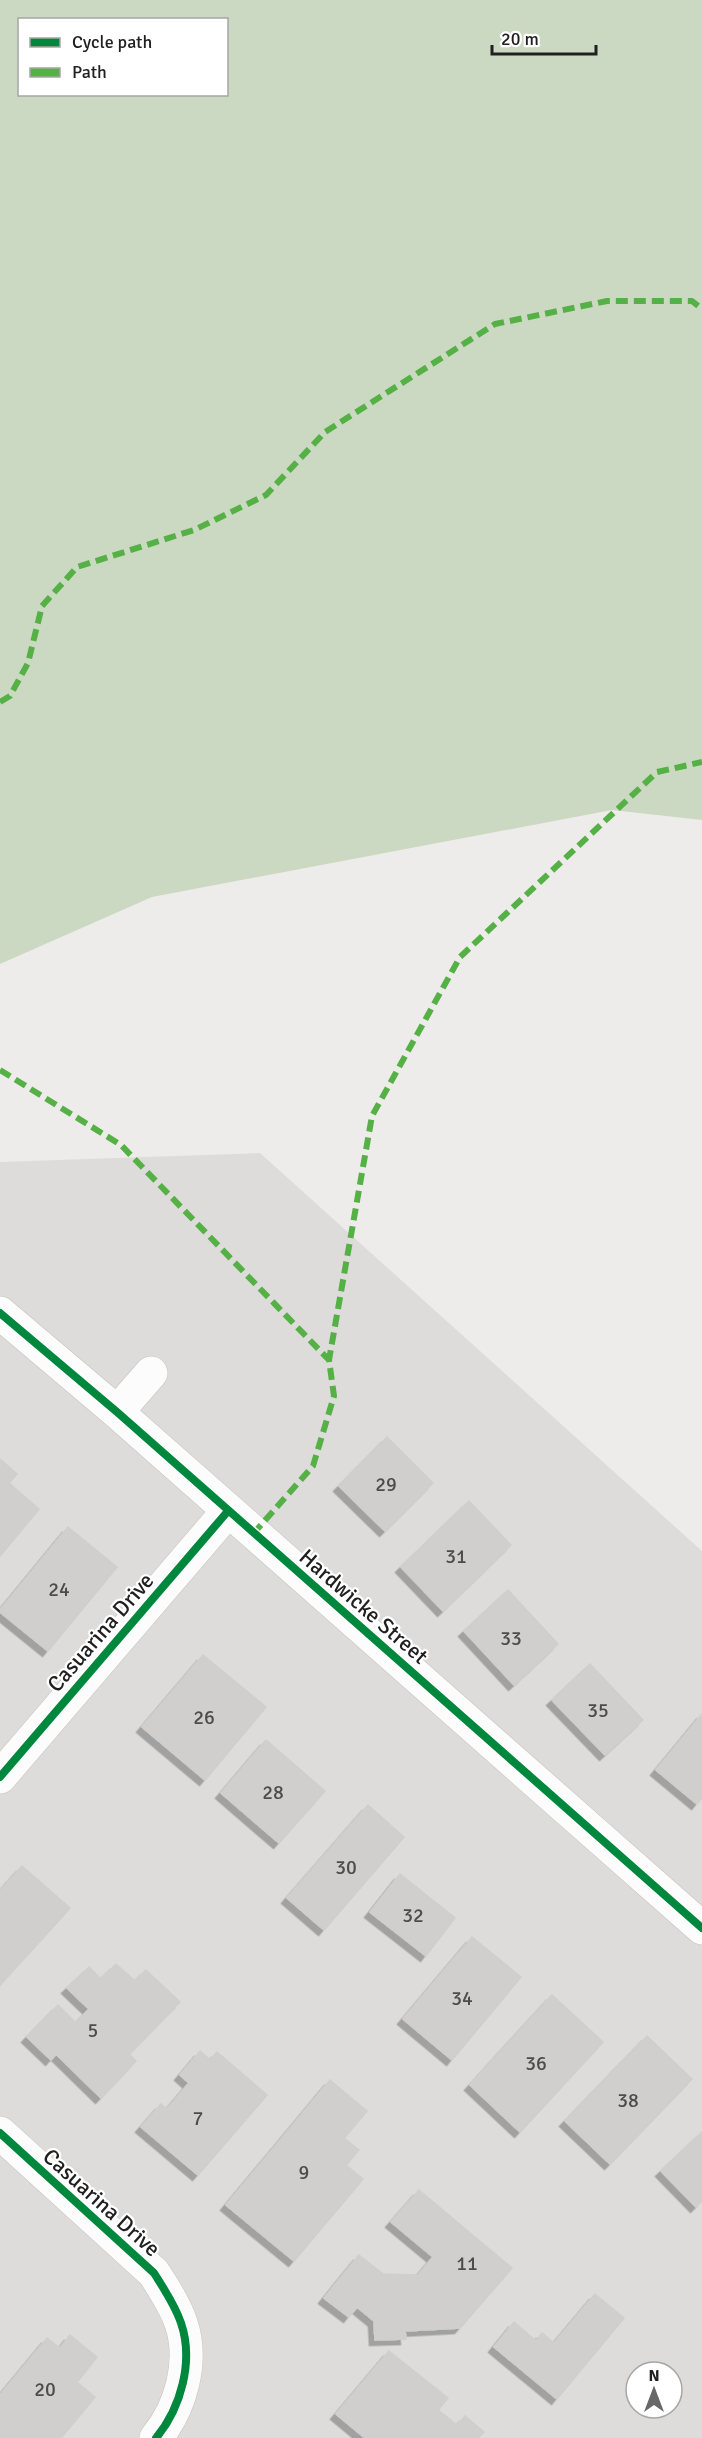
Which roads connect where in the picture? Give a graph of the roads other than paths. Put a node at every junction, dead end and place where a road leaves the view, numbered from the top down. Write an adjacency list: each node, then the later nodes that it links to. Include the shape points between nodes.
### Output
1 (0, 1313): 3 (street, Hardwicke Street)
2 (151, 1372): 3 (street)
3 (117, 1412): 4 (street, Hardwicke Street)
4 (228, 1511): 5 (street, Casuarina Drive); 6 (street, Hardwicke Street)
5 (0, 1777)
6 (702, 1928)
7 (0, 2133): 8 (street, Casuarina Drive, via 154,2273 171,2301 182,2325 184,2379 178,2401)
8 (156, 2438)

